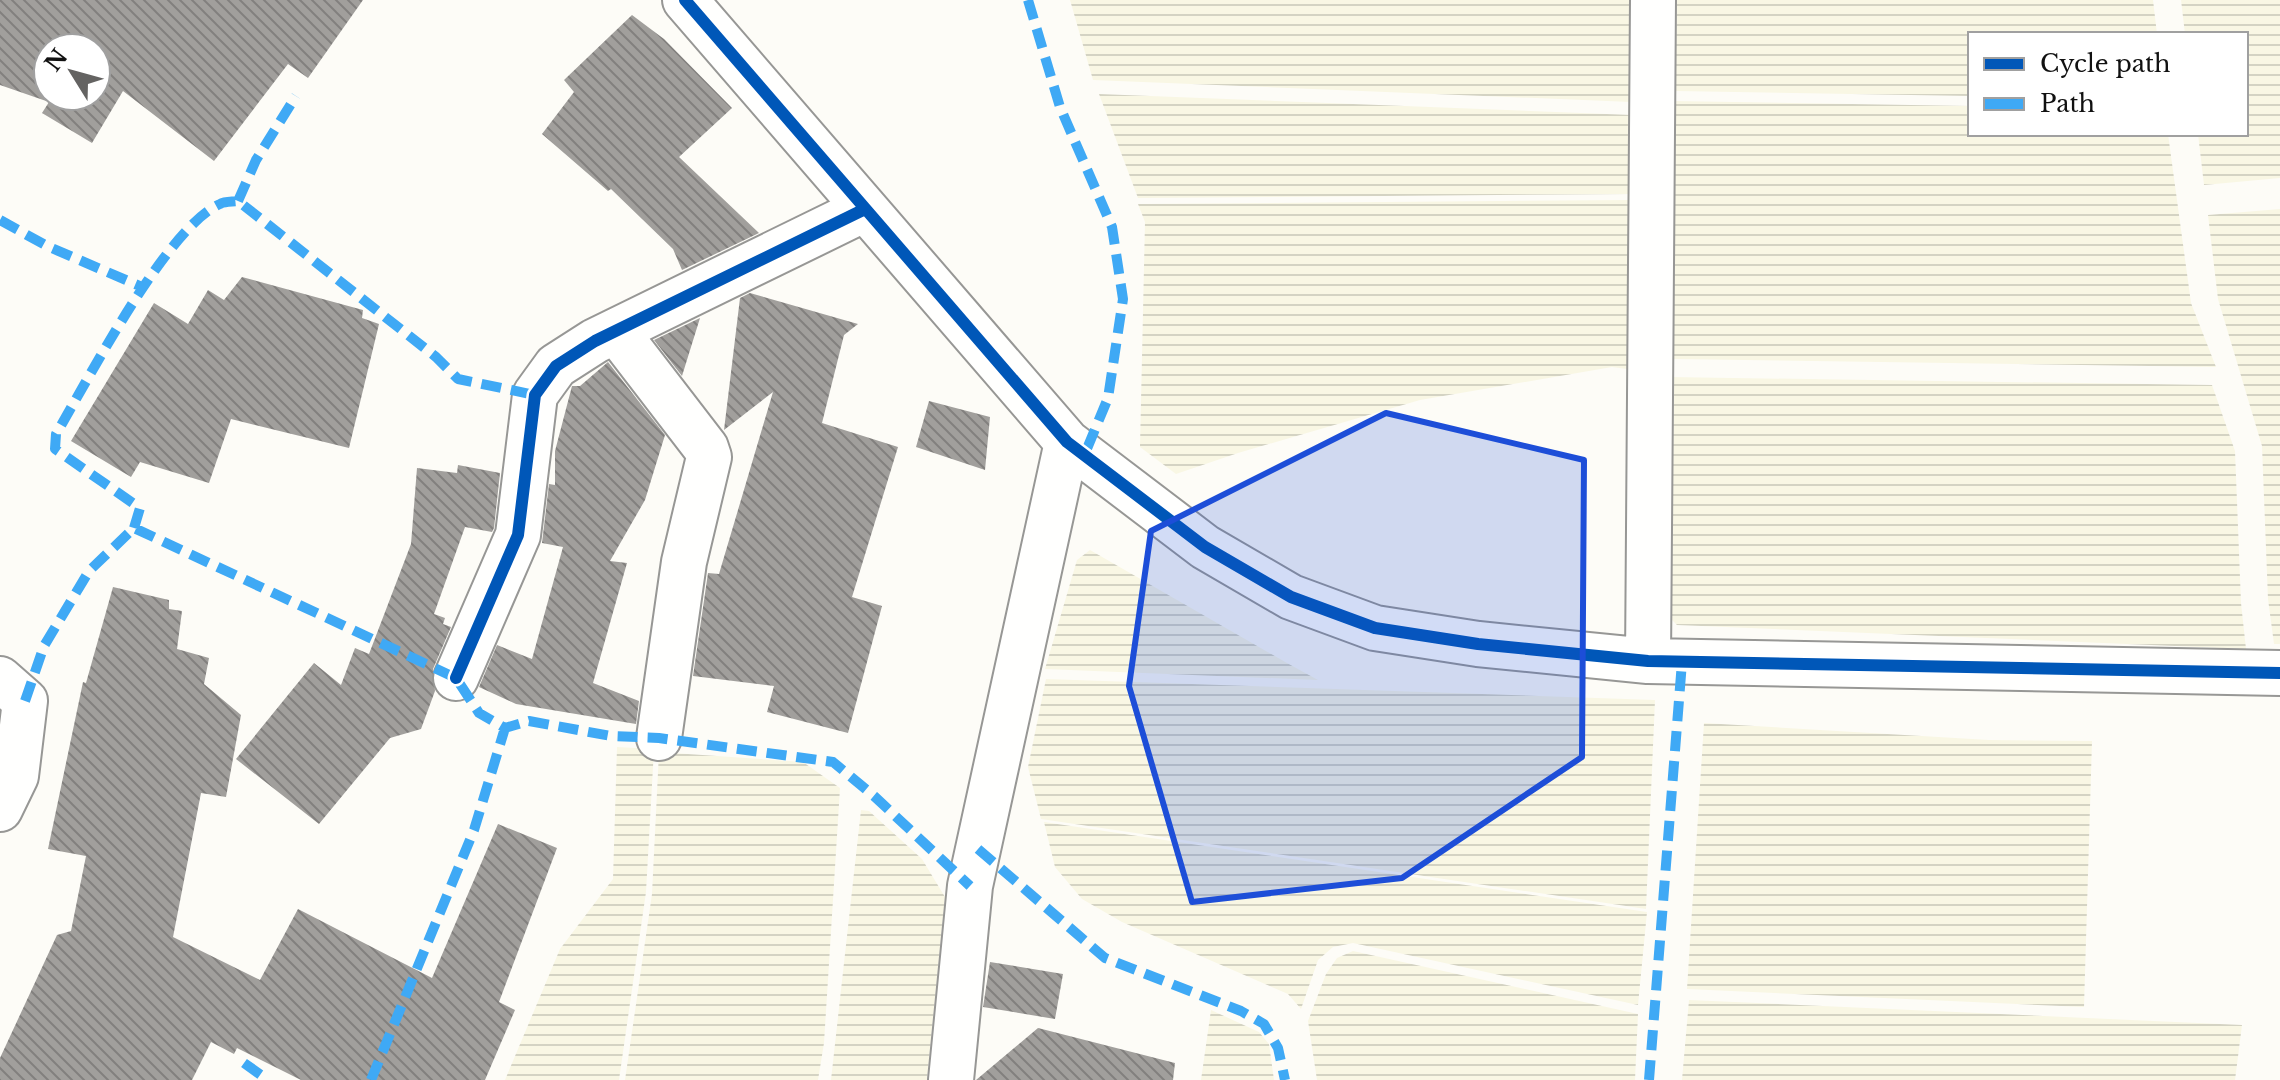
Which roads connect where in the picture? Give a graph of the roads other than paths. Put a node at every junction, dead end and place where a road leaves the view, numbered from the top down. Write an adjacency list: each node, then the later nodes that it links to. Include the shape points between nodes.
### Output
1 (685, 0): 3 (street)
2 (1653, 0): 6 (street)
3 (865, 209): 4 (street); 5 (street)
4 (616, 331): 8 (street, via 556,366 535,395 518,535); 10 (street, via 709,457 684,562)
5 (1067, 442): 6 (street, via 1205,547 1291,597 1375,628); 12 (street, via 970,886)
6 (1648, 661): 7 (street)
7 (2280, 673)
8 (456, 678)
9 (0, 679): 11 (street, via 25,701 16,776)
10 (659, 738)
11 (0, 809)
12 (951, 1080)

